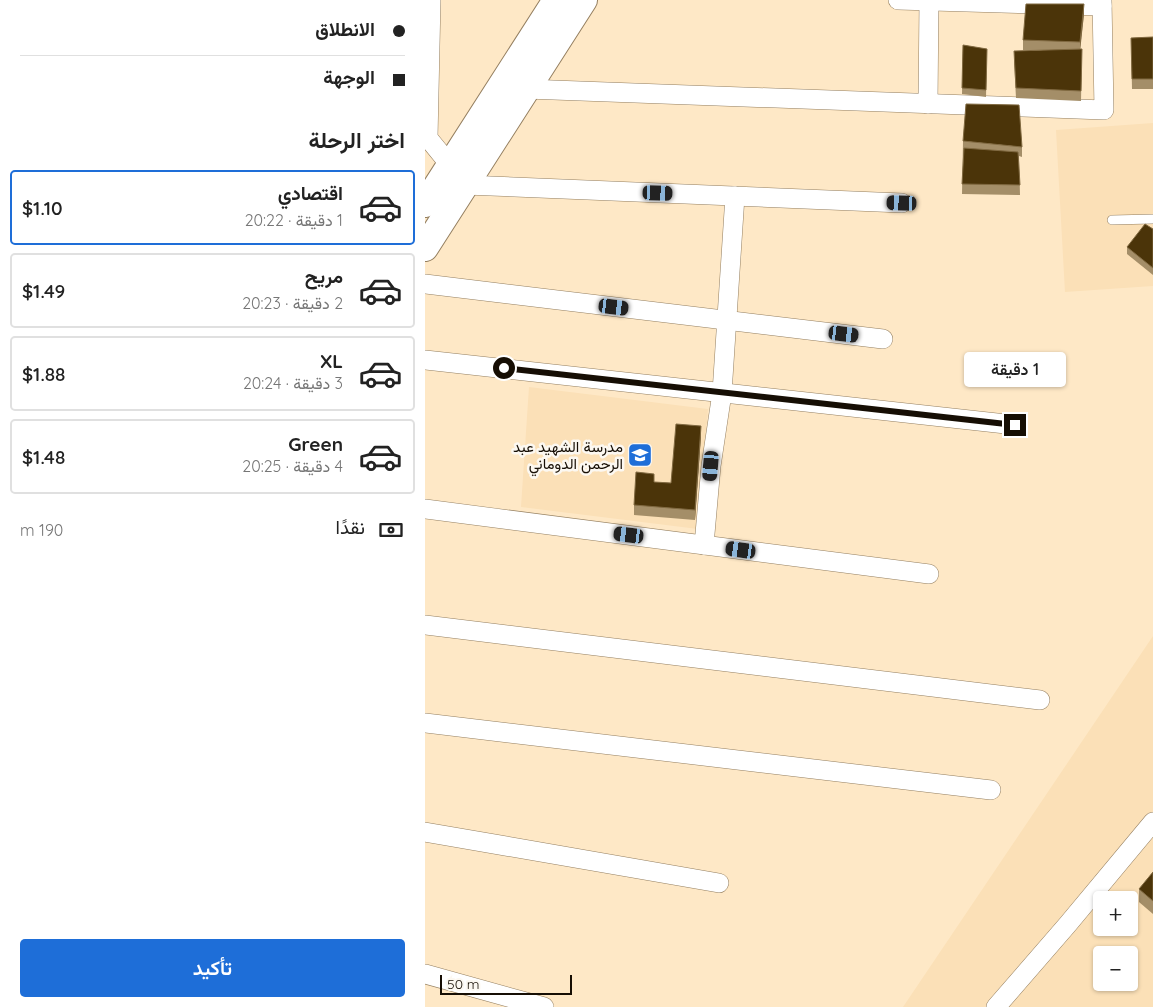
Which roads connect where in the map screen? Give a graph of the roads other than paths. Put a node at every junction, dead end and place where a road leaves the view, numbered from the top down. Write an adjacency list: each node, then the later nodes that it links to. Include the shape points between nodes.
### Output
1 (431, 0): 9 (street, via 428,138)
2 (556, 0): 9 (main road)
3 (584, 0): 7 (main road)
4 (897, 0): 5 (street)
5 (929, 0): 6 (street); 8 (street)
6 (1102, 3): 8 (street, via 1104,110)
7 (526, 89): 8 (street); 9 (main road)
8 (928, 104)
9 (457, 175): 10 (street); 12 (main road); 15 (main road)
10 (735, 196): 11 (street); 17 (street)
11 (902, 203)
12 (425, 204)
13 (1153, 219): 14 (lane)
14 (1112, 220)
15 (425, 248)
16 (425, 284): 17 (street)
17 (727, 320): 18 (street); 20 (street)
18 (883, 339)
19 (425, 360): 20 (street)
20 (722, 392): 21 (street); 23 (street)
21 (1015, 425)
22 (425, 509): 23 (street)
23 (704, 545): 24 (street)
24 (929, 574)
25 (425, 625): 26 (street)
26 (1039, 700)
27 (425, 723): 28 (street)
28 (991, 790)
29 (1153, 822): 34 (street)
30 (425, 832): 31 (street)
31 (719, 883)
32 (425, 974): 33 (street)
33 (544, 1007)
34 (995, 1007)

